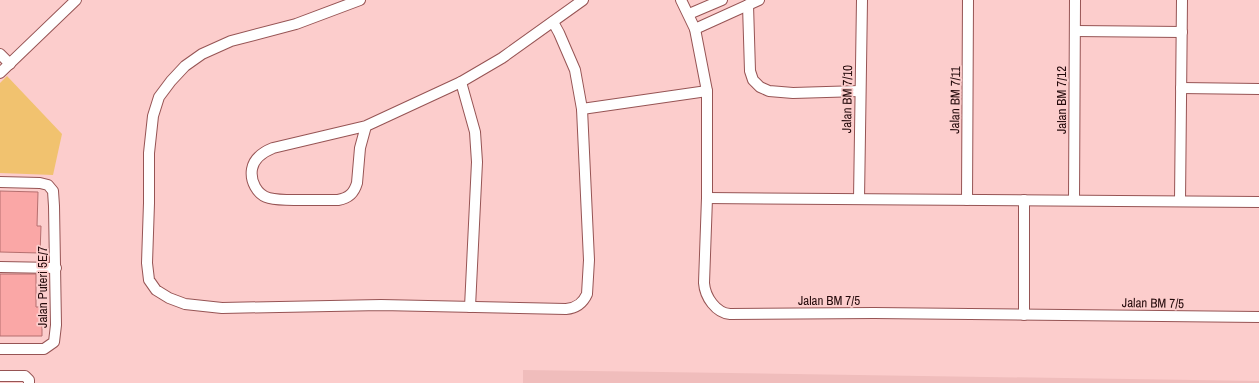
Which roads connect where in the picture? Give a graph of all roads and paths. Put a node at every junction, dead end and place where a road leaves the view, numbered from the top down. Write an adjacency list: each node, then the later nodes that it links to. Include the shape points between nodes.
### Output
1 (360, 0): 37 (street, via 296,24 231,41 202,54 185,66 171,81 159,97 153,116 149,153 149,280 156,290 168,298 185,304 222,308 380,305)
2 (583, 0): 13 (street)
3 (681, 0): 12 (street, Jalan BM 7/5)
4 (722, 0): 12 (street)
5 (758, 0): 11 (street)
6 (862, 0): 24 (street, Jalan BM 7/10)
7 (968, 0): 30 (street, Jalan BM 7/11)
8 (1075, 0): 15 (street, Jalan BM 7/12)
9 (1182, 0): 16 (street)
10 (71, 2): 18 (street)
11 (748, 5): 14 (street); 24 (street, via 750,71 760,87 769,91 793,93)
12 (689, 14): 14 (street, Jalan BM 7/5)
13 (553, 22): 20 (street, via 502,58); 25 (street, via 575,70)
14 (695, 29): 23 (street, Jalan BM 7/5)
15 (1075, 31): 16 (street); 32 (street, Jalan BM 7/12)
16 (1182, 32): 21 (street)
17 (0, 54): 18 (street)
18 (10, 64): 19 (street)
19 (0, 73)
20 (460, 82): 26 (street); 37 (street, via 475,132 477,162)
21 (1181, 88): 22 (street); 33 (street)
22 (1259, 89)
23 (707, 91): 25 (street); 28 (street, Jalan BM 7/5)
24 (860, 91): 29 (street, Jalan BM 7/10)
25 (582, 109): 37 (street, via 589,260 587,294 577,306 566,309)
26 (366, 126): 26 (street, via 264,151 256,159 252,169 255,187 270,199 338,200 349,197 356,188 360,148)
27 (0, 182): 36 (street, Jalan Puteri 5E/7, via 40,183 48,185 53,191)
28 (707, 198): 29 (street); 38 (street, Jalan BM 7/5, via 704,286 707,295 719,311 730,314)
29 (859, 199): 30 (street)
30 (967, 200): 31 (street)
31 (1024, 200): 32 (street); 38 (street)
32 (1074, 200): 33 (street)
33 (1180, 201): 34 (street)
34 (1259, 202)
35 (0, 267): 36 (street)
36 (56, 268): 40 (street, Jalan Puteri 5E/7, via 54,342 44,349)
37 (470, 307)
38 (1024, 315): 39 (street, Jalan BM 7/5)
39 (1259, 317)
40 (0, 349)
41 (0, 376): 42 (street, via 25,376)
42 (29, 383)

